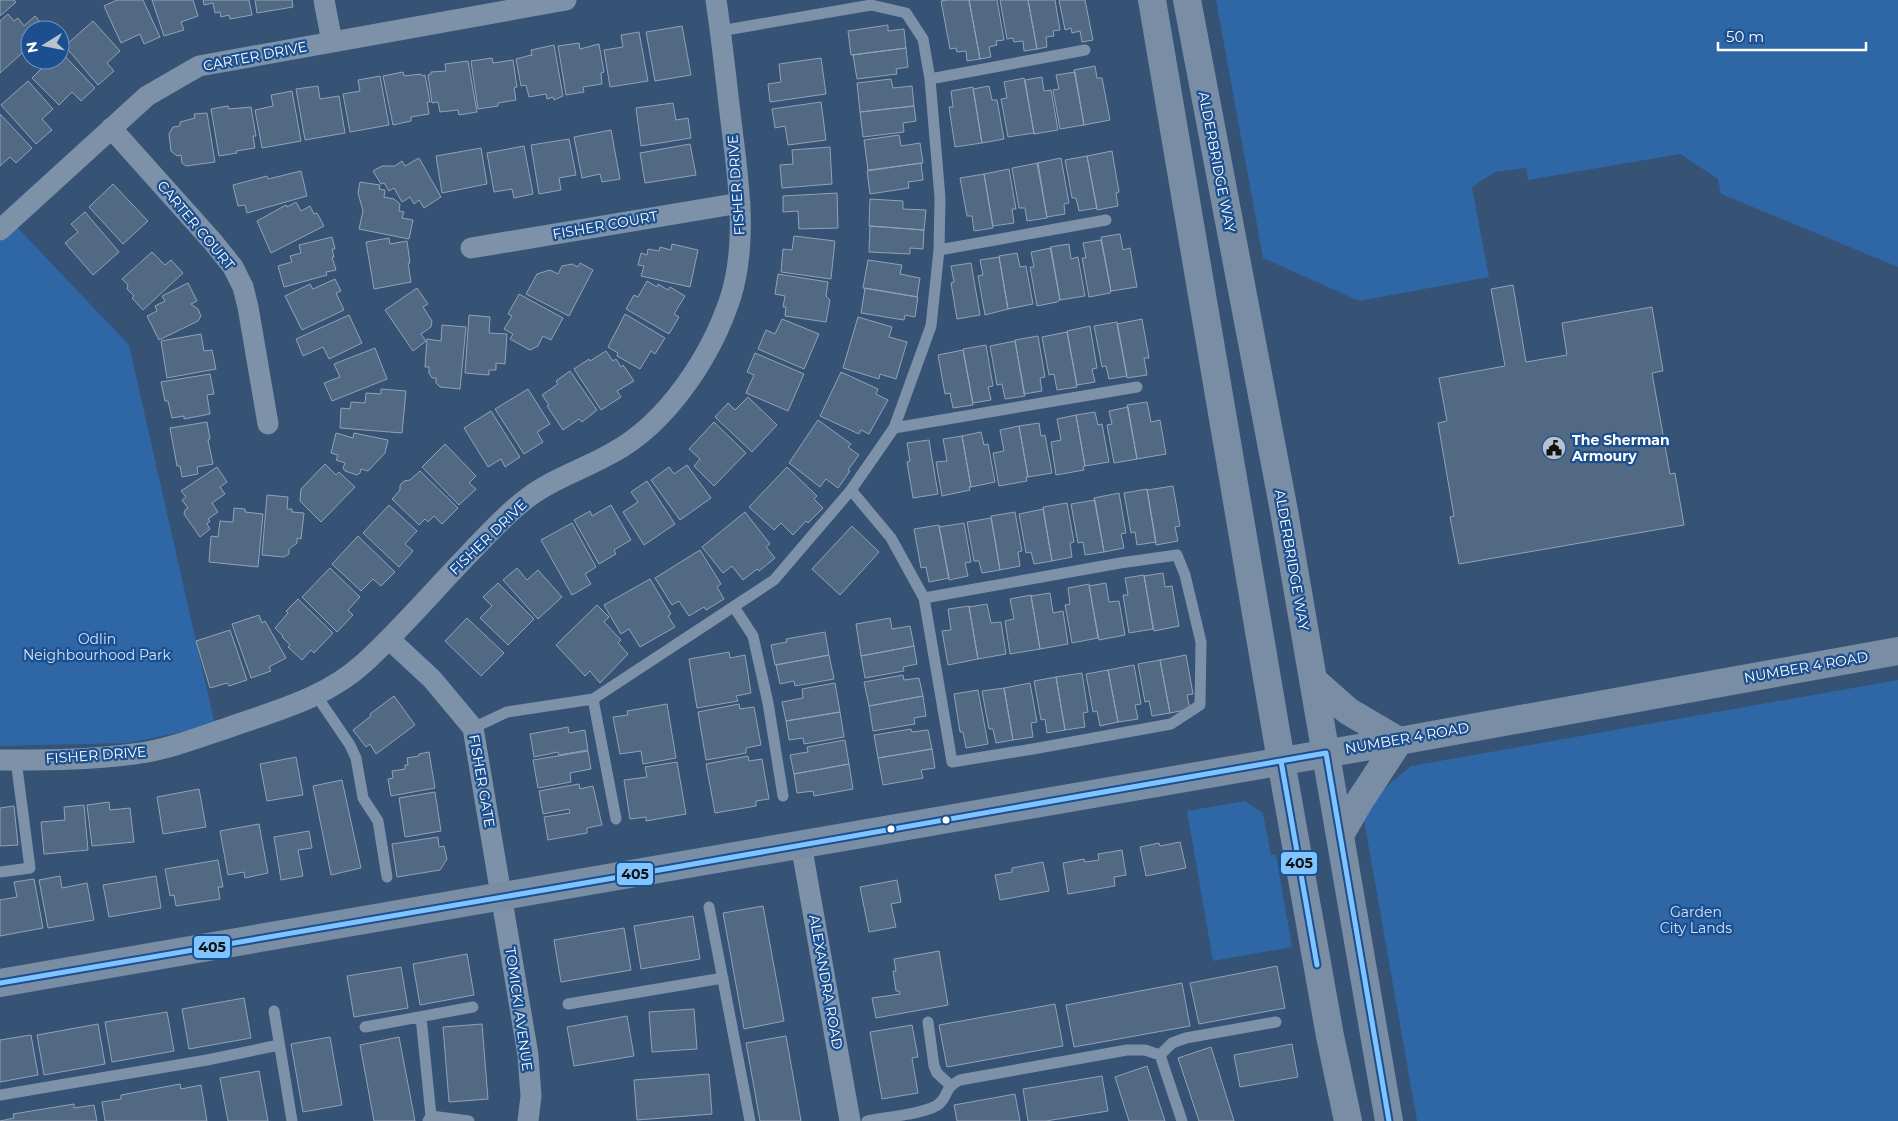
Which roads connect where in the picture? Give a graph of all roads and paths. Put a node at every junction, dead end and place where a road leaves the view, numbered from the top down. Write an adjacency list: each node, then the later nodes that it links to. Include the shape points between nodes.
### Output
1 (324, 0): 7 (street)
2 (566, 0): 7 (street, CARTER DRIVE)
3 (716, 0): 6 (street, FISHER DRIVE)
4 (1152, 0): 31 (main road)
5 (1187, 0): 24 (main road, ALDERBRIDGE WAY)
6 (720, 31): 9 (lane, via 872,5 906,13 923,40); 11 (street, FISHER DRIVE)
7 (332, 42): 10 (street, CARTER DRIVE, via 199,66 147,96)
8 (1085, 50): 9 (lane)
9 (930, 79): 15 (lane, via 940,198)
10 (112, 128): 13 (street, CARTER DRIVE); 17 (street, CARTER COURT, via 233,267 248,307)
11 (740, 203): 14 (street, FISHER COURT); 22 (street, FISHER DRIVE, via 740,235 731,295 712,342 690,381 642,432 615,452 545,487 501,521)
12 (1106, 220): 15 (lane)
13 (2, 225)
14 (471, 248)
15 (939, 250): 18 (lane, via 930,326)
16 (1138, 387): 18 (lane)
17 (268, 424)
18 (894, 428): 19 (lane)
19 (851, 490): 20 (lane, via 892,538); 21 (lane, via 774,580)
20 (924, 598): 20 (lane, via 952,762 1171,724 1200,705 1201,642 1177,555 1120,562)
21 (734, 606): 26 (lane); 32 (lane, via 753,636)
22 (389, 639): 25 (street, FISHER DRIVE, via 336,685); 27 (street, FISHER GATE, via 432,679)
23 (1898, 651): 28 (main road, NUMBER 4 ROAD)
24 (1313, 680): 28 (main road, via 1348,711); 29 (main road, ALDERBRIDGE WAY)
25 (316, 695): 30 (street, FISHER DRIVE, via 159,750 98,758); 37 (lane, via 356,758 363,798 378,821)
26 (593, 699): 27 (lane, via 507,712); 33 (lane)
27 (473, 728): 38 (street, FISHER GATE)
28 (1399, 740): 29 (main road, NUMBER 4 ROAD); 34 (main road)
29 (1326, 752): 31 (main road, NUMBER 4 ROAD); 34 (main road, ALDERBRIDGE WAY)
30 (8, 760): 36 (lane, via 30,868)
31 (1281, 761): 35 (main road, NUMBER 4 ROAD); 61 (main road)
32 (784, 796)
33 (616, 819)
34 (1340, 835): 62 (main road, ALDERBRIDGE WAY)
35 (801, 844): 38 (main road, NUMBER 4 ROAD); 58 (street, ALEXANDRA ROAD)
36 (0, 872)
37 (387, 877)
38 (502, 897): 41 (main road, NUMBER 4 ROAD); 57 (street, TOMICKI AVENUE, via 528,1055 531,1096)
39 (709, 907): 40 (lane)
40 (722, 978): 42 (lane); 54 (lane)
41 (0, 983)
42 (568, 1004)
43 (473, 1007): 45 (lane)
44 (274, 1011): 49 (lane)
45 (421, 1017): 48 (lane); 53 (lane)
46 (928, 1022): 51 (lane, via 934,1066)
47 (1276, 1022): 50 (lane, via 1186,1038 1172,1043)
48 (364, 1026)
49 (279, 1045): 52 (lane); 55 (lane)
50 (1160, 1055): 51 (lane, via 1144,1050 1127,1050 960,1080); 60 (lane)
51 (950, 1085): 59 (lane, via 940,1103 929,1109)
52 (0, 1095)
53 (430, 1118): 56 (lane)
54 (746, 1120)
55 (292, 1121)
56 (469, 1121)
57 (528, 1121)
58 (850, 1121)
59 (867, 1121)
60 (1182, 1121)
61 (1348, 1121)
62 (1389, 1121)

